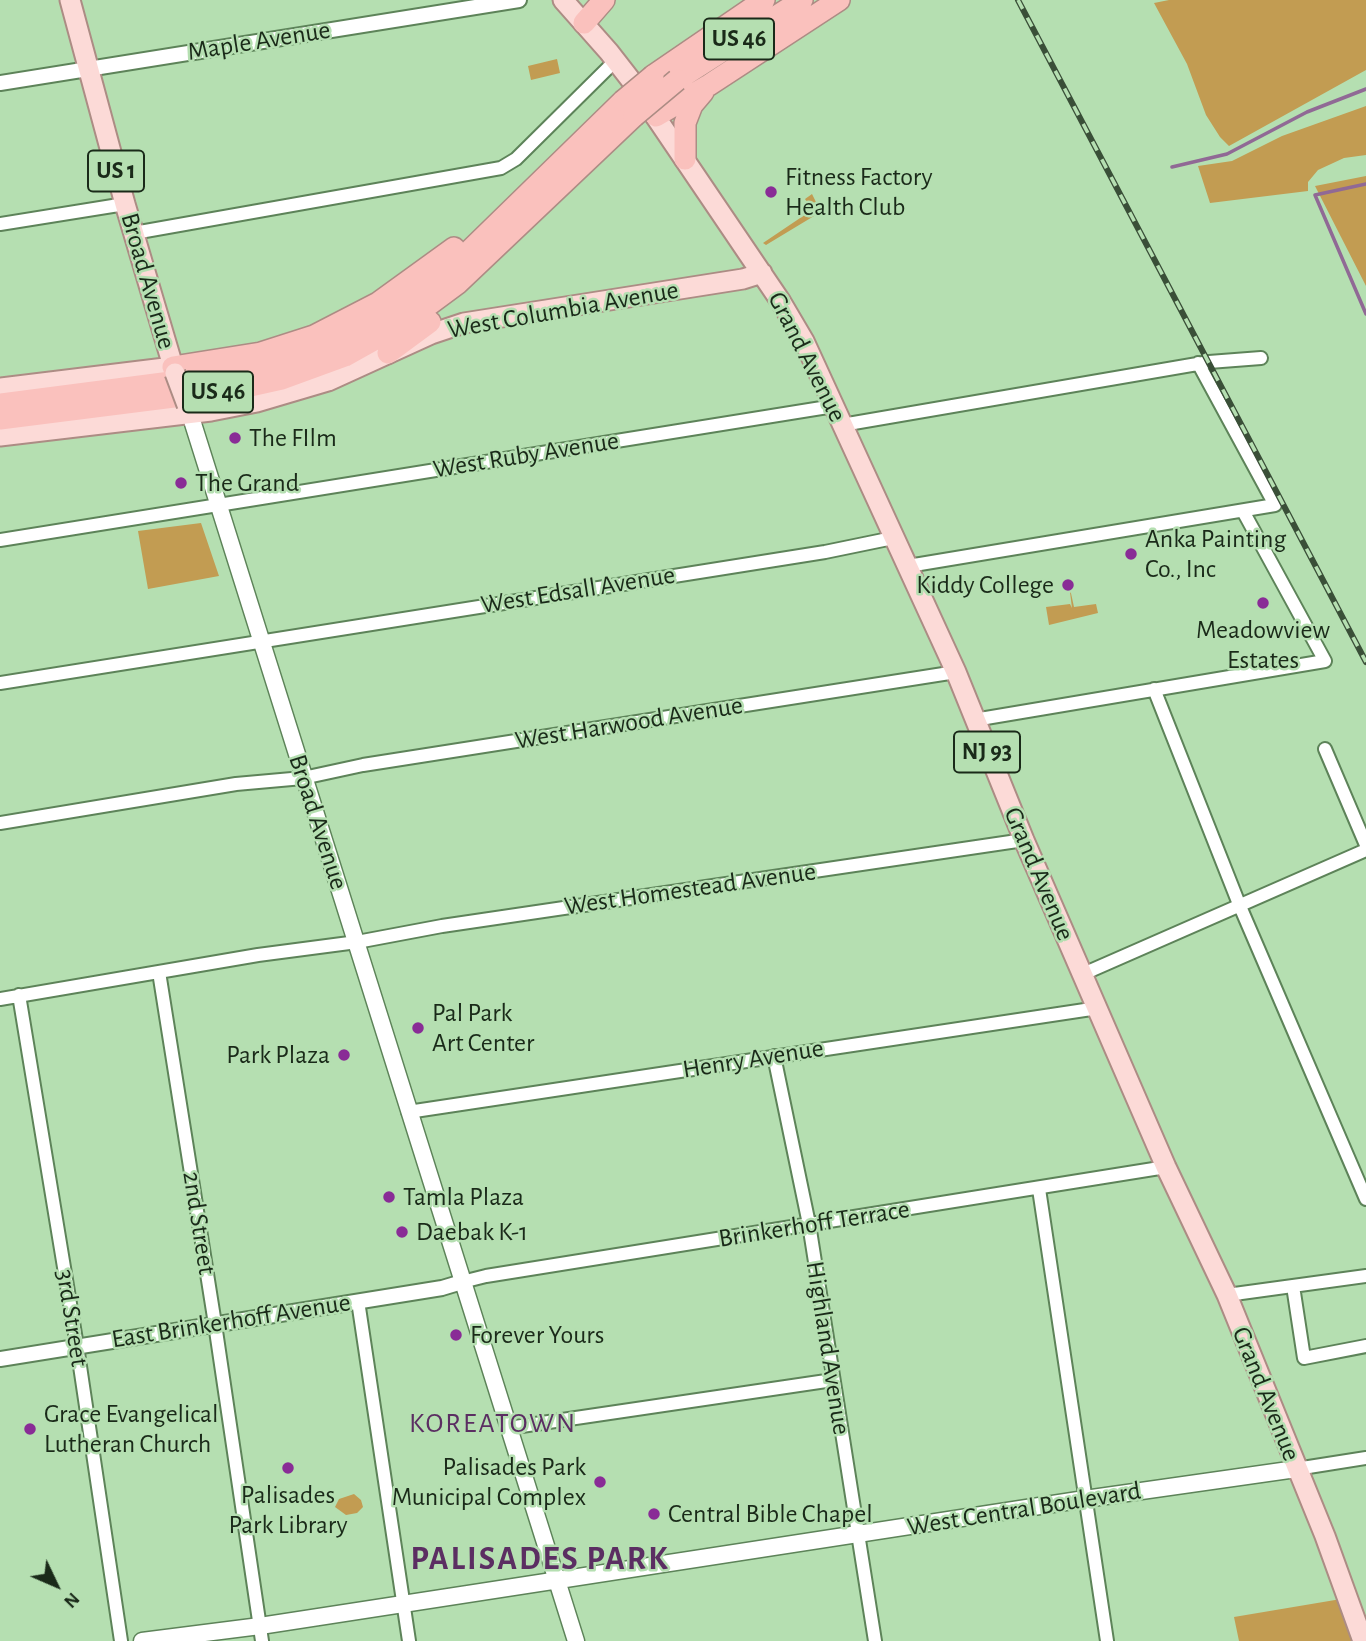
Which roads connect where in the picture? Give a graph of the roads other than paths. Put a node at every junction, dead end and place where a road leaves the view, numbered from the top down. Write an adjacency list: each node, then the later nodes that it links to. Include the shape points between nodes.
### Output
1 (70, 0): 10 (main road, Broad Avenue / US 1)
2 (519, 0): 10 (street, Maple Avenue)
3 (563, 0): 8 (main road, Grand Avenue / NJ 93)
4 (604, 0): 8 (highway)
5 (764, 0): 13 (highway, US 46, bridge, via 653,76)
6 (802, 0): 13 (highway, US 46, bridge)
7 (839, 0): 12 (highway)
8 (584, 23): 9 (main road, Grand Avenue / NJ 93)
9 (616, 60): 14 (main road, Grand Avenue / NJ 93); 20 (street, via 516,159 497,169)
10 (88, 68): 11 (street, Maple Avenue); 18 (main road, Broad Avenue / US 1)
11 (0, 83)
12 (709, 85): 14 (highway); 15 (highway, via 687,117)
13 (629, 108): 16 (highway, US 46); 17 (highway, US 46)
14 (656, 116): 15 (main road, Grand Avenue / NJ 93)
15 (685, 159): 21 (main road, Grand Avenue / NJ 93)
16 (531, 191): 25 (highway, via 395,292 330,329 261,354); 27 (highway, US 46, via 421,293 325,348 219,377)
17 (555, 193): 22 (highway, via 467,292); 30 (highway, US 46, via 421,312 365,346 324,364 237,389)
18 (125, 204): 19 (street); 20 (main road, Broad Avenue / US 1)
19 (0, 224)
20 (134, 233): 25 (main road, Broad Avenue / US 1)
21 (762, 273): 22 (main road, West Columbia Avenue, via 464,323); 28 (main road, Grand Avenue / NJ 93, via 797,328)
22 (388, 353): 29 (main road, West Columbia Avenue, via 286,395 241,406)
23 (1261, 358): 24 (street)
24 (1198, 363): 31 (street); 34 (street, via 1275,505)
25 (174, 370): 26 (main road); 29 (main road, Broad Avenue / US 1, bridge)
26 (0, 388)
27 (0, 404)
28 (834, 406): 31 (main road, Grand Avenue / NJ 93); 33 (street, West Ruby Avenue)
29 (188, 409): 32 (main road, West Columbia Avenue); 33 (main road, Broad Avenue)
30 (0, 419)
31 (842, 425): 35 (main road, Grand Avenue / NJ 93)
32 (0, 436)
33 (219, 506): 36 (street, West Ruby Avenue); 38 (main road, Broad Avenue)
34 (1242, 512): 37 (street); 41 (street, via 1325,661)
35 (893, 538): 37 (main road, Grand Avenue / NJ 93); 38 (street, West Edsall Avenue)
36 (0, 540)
37 (908, 566): 39 (main road, Grand Avenue / NJ 93)
38 (263, 641): 40 (street, West Edsall Avenue); 44 (main road, Broad Avenue)
39 (956, 672): 42 (main road, Grand Avenue / NJ 93); 44 (street, West Harwood Avenue, via 372,763)
40 (0, 683)
41 (1154, 689): 42 (street); 48 (street)
42 (974, 720): 46 (main road, Grand Avenue / NJ 93)
43 (1325, 749): 47 (street)
44 (303, 778): 45 (street, West Harwood Avenue, via 236,784); 49 (main road, Broad Avenue)
45 (0, 824)
46 (1024, 839): 49 (street, West Homestead Avenue, via 450,924); 51 (main road, Grand Avenue / NJ 93)
47 (1366, 848): 48 (street)
48 (1239, 904): 51 (street); 59 (street)
49 (358, 942): 50 (street, West Homestead Avenue); 56 (main road, Broad Avenue)
50 (159, 972): 52 (street, West Homestead Avenue); 66 (street, 2nd Street)
51 (1083, 974): 54 (main road, Grand Avenue / NJ 93)
52 (19, 995): 53 (street, West Homestead Avenue); 67 (street, 3rd Street)
53 (0, 999)
54 (1098, 1008): 55 (street, Henry Avenue); 57 (main road, Grand Avenue / NJ 93)
55 (774, 1056): 56 (street, Henry Avenue); 60 (street, Highland Avenue)
56 (408, 1112): 62 (main road, Broad Avenue)
57 (1167, 1167): 58 (street, Brinkerhoff Terrace); 64 (main road, Grand Avenue / NJ 93)
58 (1039, 1189): 60 (street, Brinkerhoff Terrace); 74 (street)
59 (1366, 1199)
60 (809, 1224): 62 (street, Brinkerhoff Terrace); 70 (street, Highland Avenue)
61 (1366, 1276): 63 (street)
62 (462, 1282): 65 (street, East Brinkerhoff Avenue); 71 (main road, Broad Avenue)
63 (1293, 1286): 64 (street); 68 (street, via 1304,1358)
64 (1227, 1295): 73 (main road, Grand Avenue / NJ 93)
65 (358, 1301): 66 (street, East Brinkerhoff Avenue); 77 (street)
66 (215, 1324): 67 (street, East Brinkerhoff Avenue); 79 (street, 2nd Street)
67 (77, 1346): 69 (street, East Brinkerhoff Avenue); 80 (street, 3rd Street)
68 (1366, 1346)
69 (0, 1359)
70 (833, 1380): 71 (street); 75 (street, Highland Avenue)
71 (508, 1428): 76 (main road, Broad Avenue)
72 (1366, 1458): 73 (street, West Central Boulevard)
73 (1296, 1469): 74 (main road, West Central Boulevard); 78 (main road, Grand Avenue / NJ 93)
74 (1085, 1499): 75 (main road, West Central Boulevard); 85 (street)
75 (857, 1534): 76 (main road, West Central Boulevard); 84 (street, Highland Avenue)
76 (557, 1580): 77 (main road, West Central Boulevard); 83 (main road, Broad Avenue)
77 (403, 1604): 79 (main road, West Central Boulevard); 82 (street)
78 (1359, 1612): 86 (main road, Grand Avenue / NJ 93)
79 (261, 1634): 81 (main road, West Central Boulevard)
80 (121, 1641)
81 (142, 1641)
82 (409, 1641)
83 (576, 1641)
84 (875, 1641)
85 (1107, 1641)
86 (1363, 1641)

